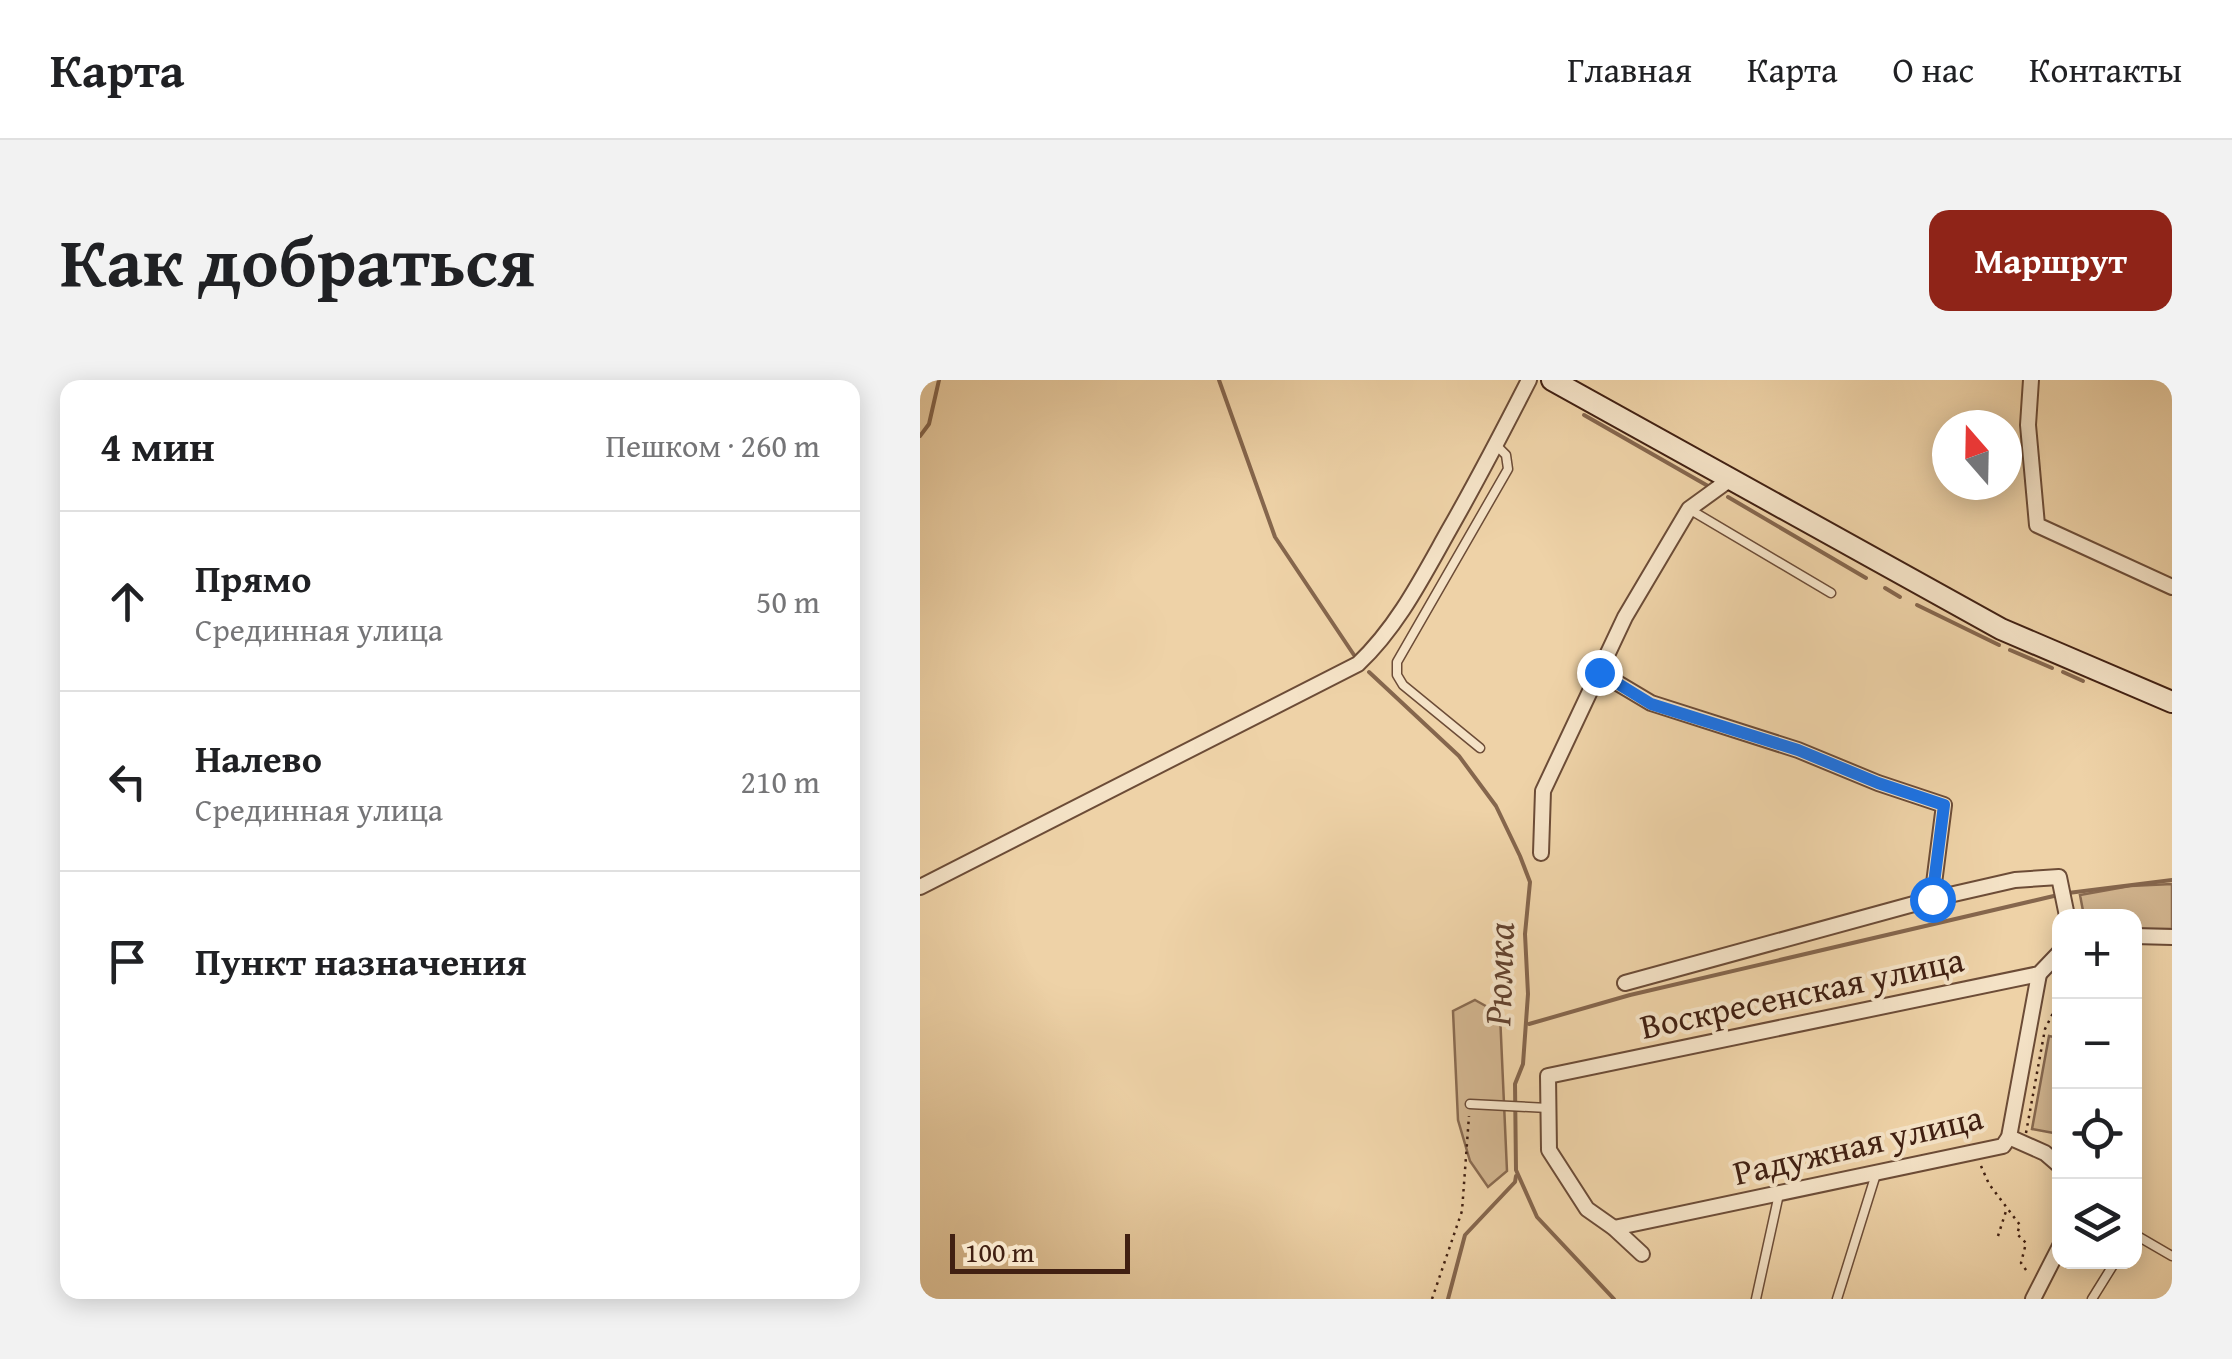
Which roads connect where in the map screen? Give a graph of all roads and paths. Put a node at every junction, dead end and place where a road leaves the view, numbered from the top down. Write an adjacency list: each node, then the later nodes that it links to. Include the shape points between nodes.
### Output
1 (1529, 380): 4 (street)
2 (1552, 380): 5 (main road)
3 (2031, 380): 7 (street, via 2037,524)
4 (1496, 445): 11 (lane, via 1508,470 1397,662 1402,686); 13 (street, via 1402,613 1358,664)
5 (1729, 480): 6 (street); 10 (main road, via 2001,629)
6 (1690, 509): 8 (lane); 9 (street)
7 (2172, 586)
8 (1831, 593)
9 (1599, 672): 12 (street, via 1542,792); 14 (street, via 1651,704 1944,805)
10 (2172, 702)
11 (1480, 748)
12 (1541, 853)
13 (920, 887)
14 (1932, 899): 15 (street, via 2058,877); 20 (street)
15 (2065, 909)
16 (2142, 936): 17 (street)
17 (2172, 937)
18 (2052, 960): 19 (street)
19 (2039, 974): 23 (street, Воскресенская улица, via 1548,1076); 24 (street, Радужная улица)
20 (1624, 984)
21 (2052, 1016): 25 (path)
22 (1470, 1104): 23 (lane); 39 (path, via 1462,1211)
23 (1548, 1108): 31 (street, via 1548,1150 1587,1209)
24 (2009, 1137): 25 (street); 26 (street, Радужная улица, via 2003,1146)
25 (2025, 1144): 27 (street)
26 (1976, 1154): 28 (street, Радужная улица); 30 (path)
27 (2052, 1158)
28 (1876, 1174): 29 (street, Радужная улица); 41 (lane)
29 (1779, 1194): 31 (street, Радужная улица); 40 (lane)
30 (2007, 1206): 32 (path); 38 (path, via 2026,1243 2021,1263)
31 (1614, 1228): 34 (street)
32 (1998, 1236)
33 (2142, 1239): 35 (lane)
34 (1642, 1254)
35 (2172, 1256)
36 (2052, 1262): 38 (street)
37 (2111, 1269): 42 (lane)
38 (2036, 1293)
39 (1432, 1299)
40 (1756, 1299)
41 (1836, 1299)
42 (2092, 1299)

